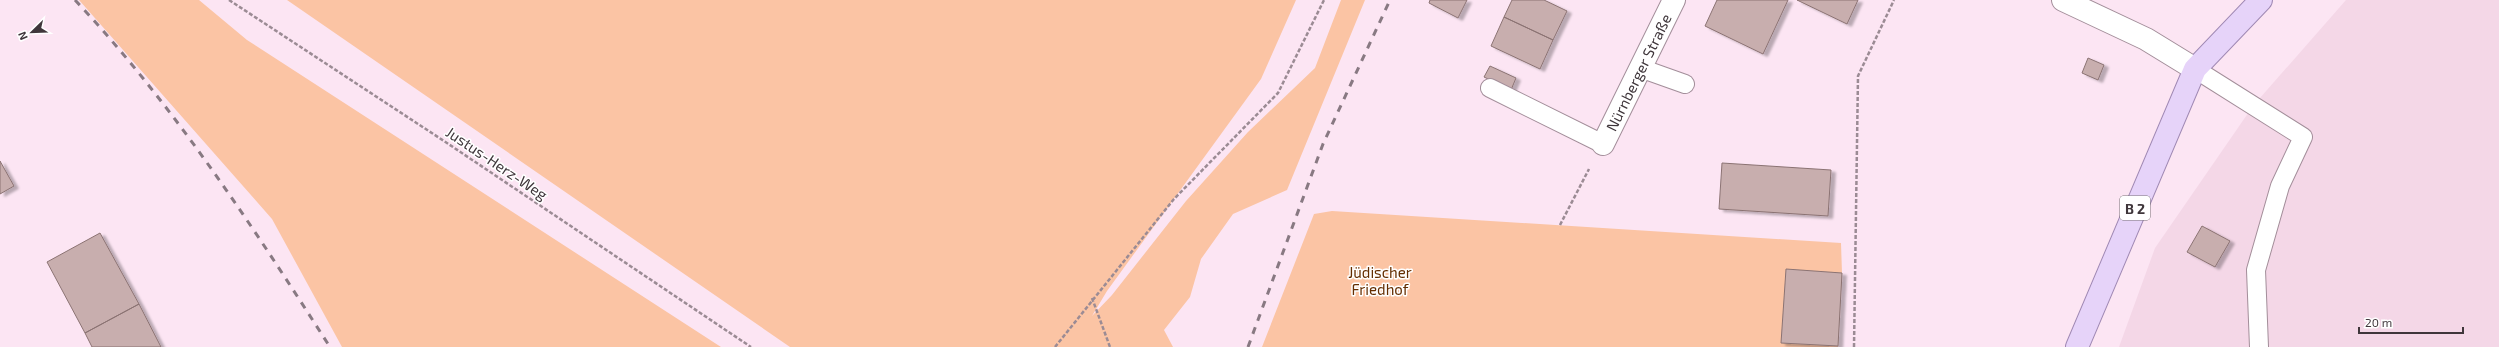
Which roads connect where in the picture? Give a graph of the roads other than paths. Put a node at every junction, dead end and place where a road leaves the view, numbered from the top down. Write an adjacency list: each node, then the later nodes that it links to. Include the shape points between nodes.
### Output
1 (1674, 0): 4 (street, Nürnberger Straße)
2 (2063, 0): 5 (street, via 2146,39)
3 (2261, 0): 5 (main road, B 2)
4 (1640, 68): 6 (lane); 8 (street, Nürnberger Straße)
5 (2195, 69): 9 (main road, B 2); 10 (lane, via 2302,137 2280,186 2256,270)
6 (1686, 84)
7 (1490, 88): 8 (lane)
8 (1603, 144)
9 (2077, 347)
10 (2259, 347)

